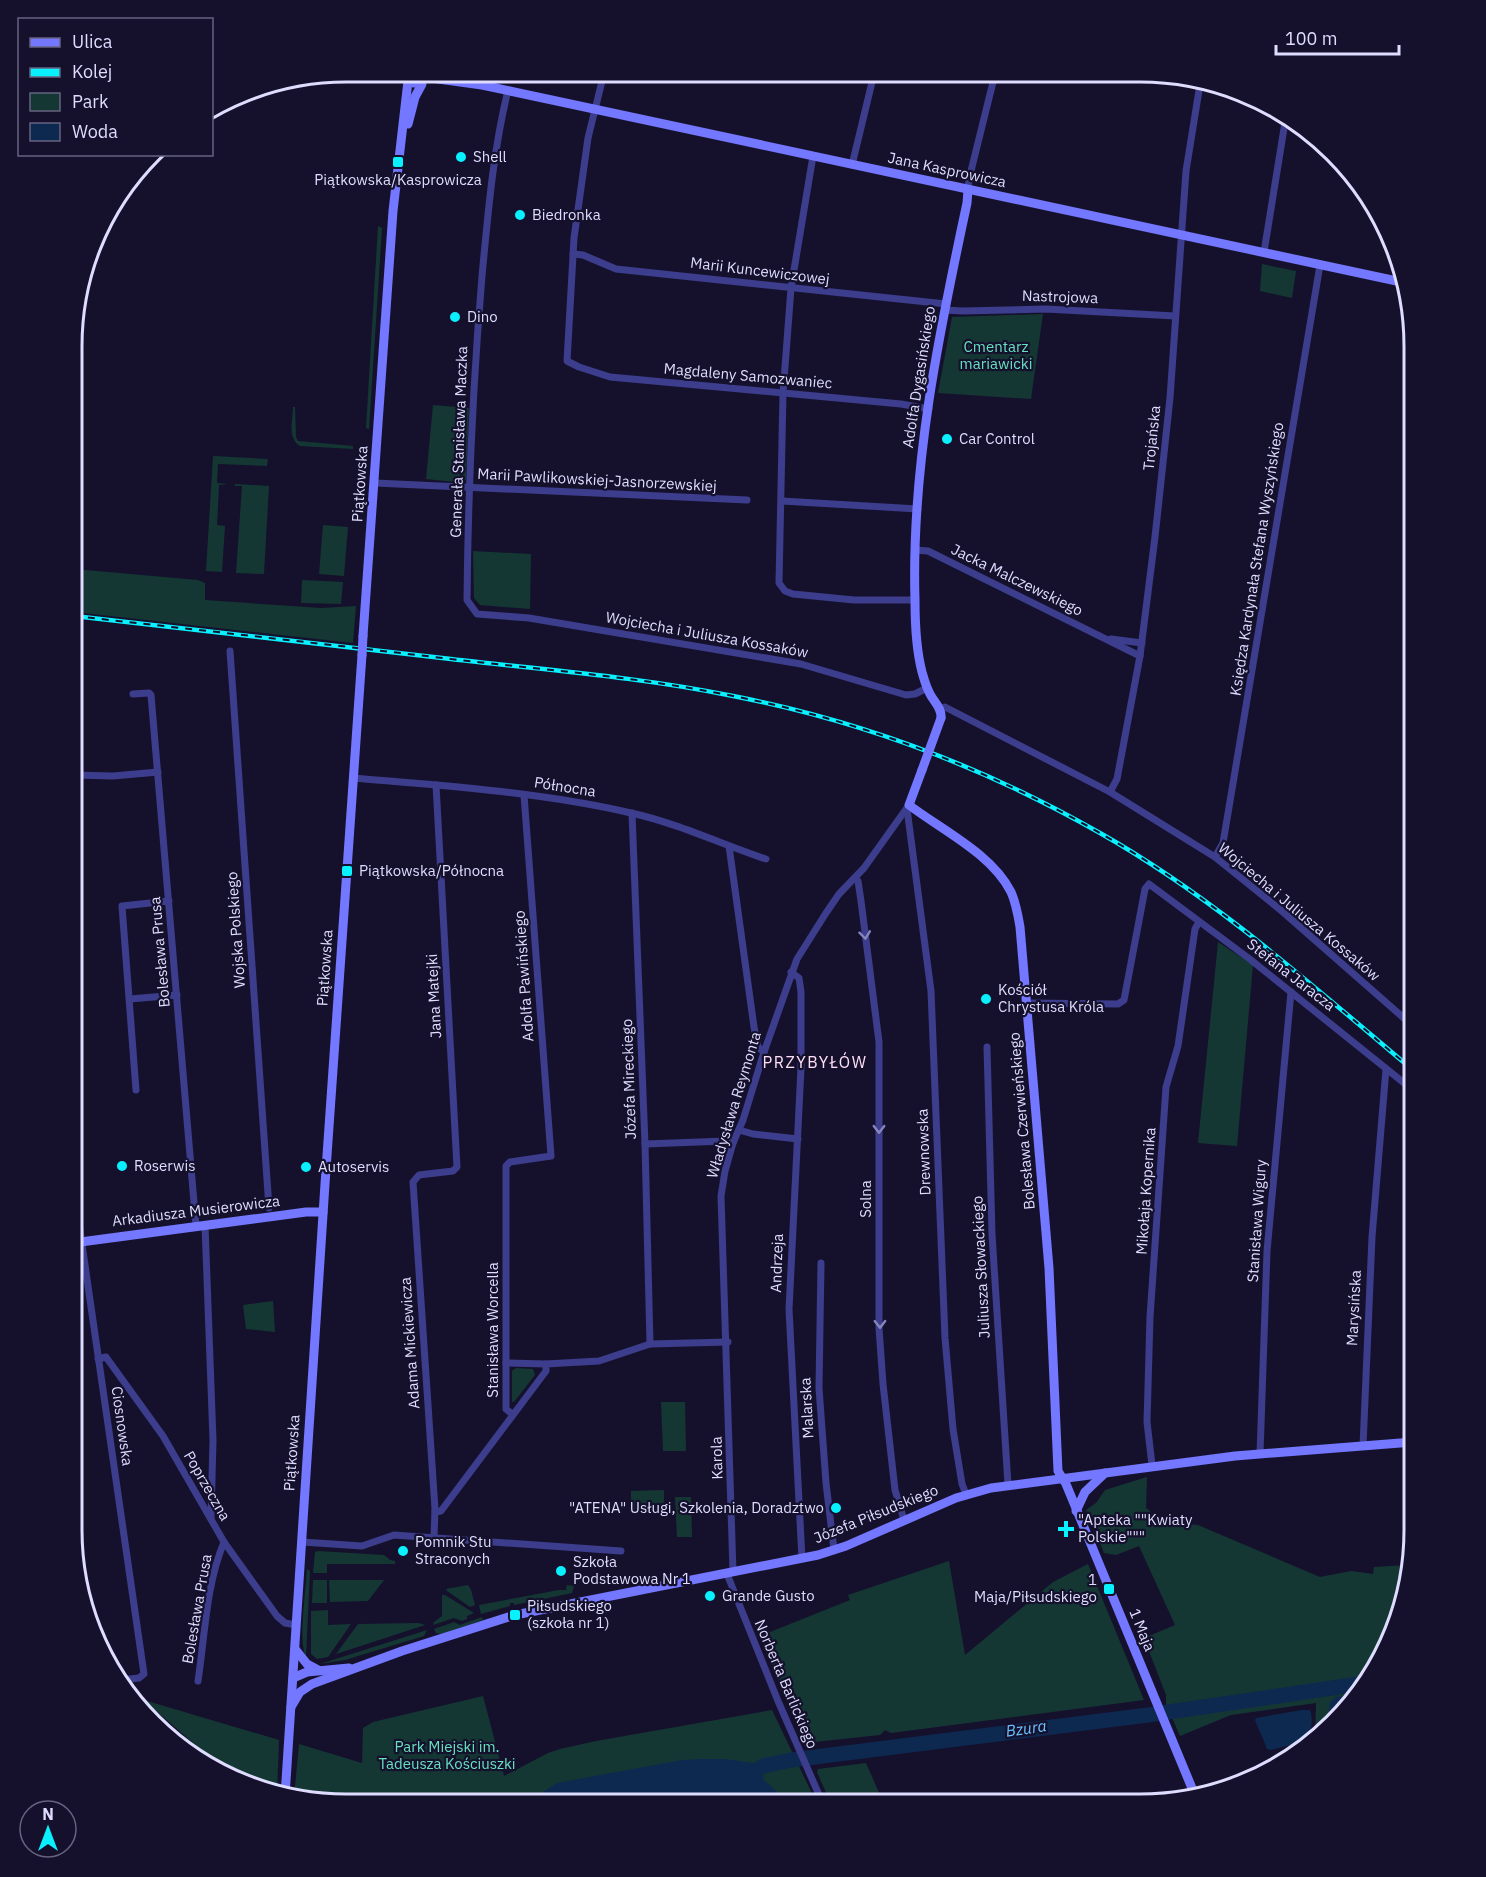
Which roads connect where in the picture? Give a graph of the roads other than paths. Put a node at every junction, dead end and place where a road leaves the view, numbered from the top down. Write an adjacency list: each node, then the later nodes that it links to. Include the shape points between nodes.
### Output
1 (406, 82): 15 (street, Piątkowska)
2 (418, 82): 9 (street)
3 (424, 82): 9 (street)
4 (467, 82): 10 (street, Jana Kasprowicza)
5 (474, 82): 10 (street, Jana Kasprowicza)
6 (602, 82): 13 (street)
7 (872, 82): 17 (street)
8 (993, 82): 18 (street, Adolfa Dygasińskiego)
9 (422, 84): 15 (street, Piątkowska)
10 (482, 85): 11 (street, Jana Kasprowicza)
11 (508, 90): 13 (street, Jana Kasprowicza); 30 (street, Generała Stanisława Maczka, via 496,142 489,204 475,358)
12 (1199, 90): 19 (street, Trojańska)
13 (595, 110): 16 (street, Jana Kasprowicza); 21 (street)
14 (1284, 126): 20 (street)
15 (402, 144): 29 (street, Piątkowska, via 393,211)
16 (813, 156): 17 (street, Jana Kasprowicza); 24 (street)
17 (852, 165): 18 (street, Jana Kasprowicza)
18 (968, 190): 19 (street, Jana Kasprowicza); 25 (street, Adolfa Dygasińskiego)
19 (1181, 234): 20 (street, Jana Kasprowicza); 26 (street, Trojańska)
20 (1264, 252): 22 (street, Jana Kasprowicza)
21 (573, 254): 24 (street, Marii Kuncewiczowej, via 616,269); 27 (street, Magdaleny Samozwaniec, via 567,361 610,377)
22 (1320, 265): 23 (street, Jana Kasprowicza); 53 (street, Księdza Kardynała Stefana Wyszyńskiego, via 1223,843)
23 (1395, 281)
24 (791, 288): 25 (street, Marii Kuncewiczowej); 27 (street)
25 (946, 307): 26 (street, Nastrojowa, via 963,311 1046,309); 28 (street, Adolfa Dygasińskiego)
26 (1175, 316): 38 (street, Trojańska, via 1164,466)
27 (783, 393): 28 (street, Magdaleny Samozwaniec); 32 (street)
28 (929, 409): 33 (street, Adolfa Dygasińskiego)
29 (375, 483): 30 (street, Marii Pawlikowskiej-Jasnorzewskiej); 46 (street, Piątkowska, bridge)
30 (469, 488): 31 (street, Marii Pawlikowskiej-Jasnorzewskiej); 36 (street, Generała Stanisława Maczka, via 467,600)
31 (747, 500)
32 (782, 501): 33 (street); 35 (street, via 779,578 785,591 854,600)
33 (918, 509): 34 (street, Adolfa Dygasińskiego)
34 (915, 550): 35 (street, Adolfa Dygasińskiego); 37 (street, Jacka Malczewskiego, via 928,551)
35 (915, 600): 41 (street, Adolfa Dygasińskiego, via 920,663)
36 (477, 614): 41 (street, Wojciecha i Juliusza Kossaków, via 529,618 801,664 906,695)
37 (1106, 639): 38 (street, Jacka Malczewskiego); 40 (street, Jacka Malczewskiego)
38 (1142, 642): 40 (street, Trojańska)
39 (230, 651): 75 (street, Wojska Polskiego)
40 (1140, 656): 48 (street, Trojańska, via 1117,779)
41 (927, 688): 43 (street, Adolfa Dygasińskiego)
42 (133, 694): 44 (street, Bolesława Prusa, via 151,695)
43 (940, 713): 48 (street, Wojciecha i Juliusza Kossaków, via 945,706); 50 (street, bridge)
44 (158, 771): 45 (street); 56 (street, Bolesława Prusa)
45 (83, 775)
46 (353, 778): 47 (street, Północna); 76 (street, Piątkowska)
47 (436, 785): 49 (street, Północna); 74 (street, Jana Matejki, via 457,1167 453,1171)
48 (1110, 792): 53 (street, Wojciecha i Juliusza Kossaków)
49 (524, 795): 51 (street, Północna); 73 (street, Adolfa Pawińskiego)
50 (908, 807): 55 (street, Władysława Reymonta); 62 (street, Bolesława Czerwieńskiego, via 984,859 1008,886 1020,927); 94 (street, Drewnowska, via 931,991 945,1338 953,1429)
51 (632, 813): 52 (street, Północna); 72 (street, Józefa Mireckiego)
52 (729, 846): 54 (street, Północna); 65 (street, via 754,1027 758,1047)
53 (1215, 857): 63 (street, Wojciecha i Juliusza Kossaków)
54 (766, 859)
55 (855, 879): 58 (street, Władysława Reymonta, via 818,923); 98 (street, Solna, one-way to 98, via 879,1042 879,1328 887,1432 895,1490)
56 (169, 901): 60 (street, Bolesława Prusa); 61 (street, via 122,906)
57 (1199, 922): 59 (street, Stefana Jaracza); 62 (street, Stefana Jaracza, via 1149,884 1144,889 1124,1000 1119,1004); 90 (street, Mikołaja Kopernika, via 1178,1046 1166,1087 1150,1328 1147,1422)
58 (791, 972): 65 (street, Władysława Reymonta); 70 (street, Andrzeja, via 799,978 801,992)
59 (1291, 992): 66 (street, Stefana Jaracza); 89 (street, Stanisława Wigury, via 1267,1251)
60 (177, 995): 61 (street); 77 (street, Bolesława Prusa)
61 (130, 999): 68 (street)
62 (1026, 1003): 92 (street, Bolesława Czerwieńskiego, via 1049,1268 1056,1461)
63 (1404, 1018)
64 (987, 1047): 93 (street, Juliusza Słowackiego, via 992,1234)
65 (764, 1052): 69 (street, Władysława Reymonta)
66 (1386, 1069): 67 (street, Stefana Jaracza); 88 (street, Marysińska, via 1367,1308)
67 (1404, 1083)
68 (136, 1090)
69 (740, 1130): 70 (street); 71 (street, Władysława Reymonta)
70 (798, 1139): 104 (street, Andrzeja, via 789,1309)
71 (733, 1143): 72 (street); 81 (street, Władysława Reymonta, via 722,1190)
72 (645, 1144): 82 (street, Józefa Mireckiego)
73 (551, 1156): 84 (street, Stanisława Worcella, via 510,1162 506,1166)
74 (419, 1175): 96 (street, Adama Mickiewicza, via 413,1182)
75 (269, 1208)
76 (323, 1212): 77 (street, Arkadiusza Musierowicza); 101 (street, Piątkowska)
77 (201, 1225): 78 (street, Arkadiusza Musierowicza); 97 (street, Bolesława Prusa, via 213,1440)
78 (83, 1241)
79 (821, 1263): 102 (street, Malarska, via 819,1388)
80 (83, 1275): 83 (street, Ciosnowska)
81 (728, 1342): 82 (street); 105 (street, Karola)
82 (650, 1344): 85 (street, via 599,1361)
83 (98, 1359): 97 (street, Poprzeczna, via 106,1357 163,1436); 111 (street, Ciosnowska, via 144,1674)
84 (506, 1363): 85 (street); 86 (street, Stanisława Worcella, via 506,1409)
85 (546, 1364): 86 (street, via 546,1371)
86 (512, 1414): 96 (street, Stanisława Worcella, via 447,1503)
87 (1404, 1443): 88 (street, Józefa Piłsudskiego)
88 (1363, 1446): 89 (street, Józefa Piłsudskiego)
89 (1260, 1454): 90 (street, Józefa Piłsudskiego)
90 (1152, 1466): 91 (street, Józefa Piłsudskiego)
91 (1105, 1473): 92 (street, Józefa Piłsudskiego); 95 (street, via 1085,1492)
92 (1062, 1478): 93 (street, Józefa Piłsudskiego); 95 (street, 1 Maja)
93 (1008, 1485): 94 (street, Józefa Piłsudskiego)
94 (966, 1494): 98 (street, Józefa Piłsudskiego)
95 (1076, 1511): 116 (street, 1 Maja)
96 (435, 1512): 99 (street, Adama Mickiewicza)
97 (211, 1518): 100 (street, Poprzeczna)
98 (904, 1520): 102 (street, Józefa Piłsudskiego)
99 (434, 1537): 101 (street, via 390,1535 362,1546); 103 (street)
100 (224, 1542): 106 (street, Poprzeczna, via 277,1616); 112 (street, Bolesława Prusa, via 216,1560)
101 (302, 1542): 106 (street, Piątkowska)
102 (834, 1550): 104 (street, Józefa Piłsudskiego)
103 (621, 1551)
104 (802, 1559): 105 (street, Józefa Piłsudskiego)
105 (730, 1573): 108 (street, Józefa Piłsudskiego, via 515,1615); 117 (street, Norberta Barlickiego, via 752,1638)
106 (296, 1625): 107 (street, Piątkowska)
107 (295, 1649): 109 (street); 110 (street, Piątkowska)
108 (360, 1666): 109 (street, Józefa Piłsudskiego); 113 (street, Józefa Piłsudskiego)
109 (318, 1670): 110 (street, Józefa Piłsudskiego)
110 (293, 1678): 113 (street); 114 (street, Piątkowska)
111 (129, 1679)
112 (198, 1681)
113 (312, 1684): 114 (street, via 300,1692)
114 (291, 1707): 115 (street, Piątkowska)
115 (286, 1787)
116 (1192, 1789)
117 (819, 1794)

